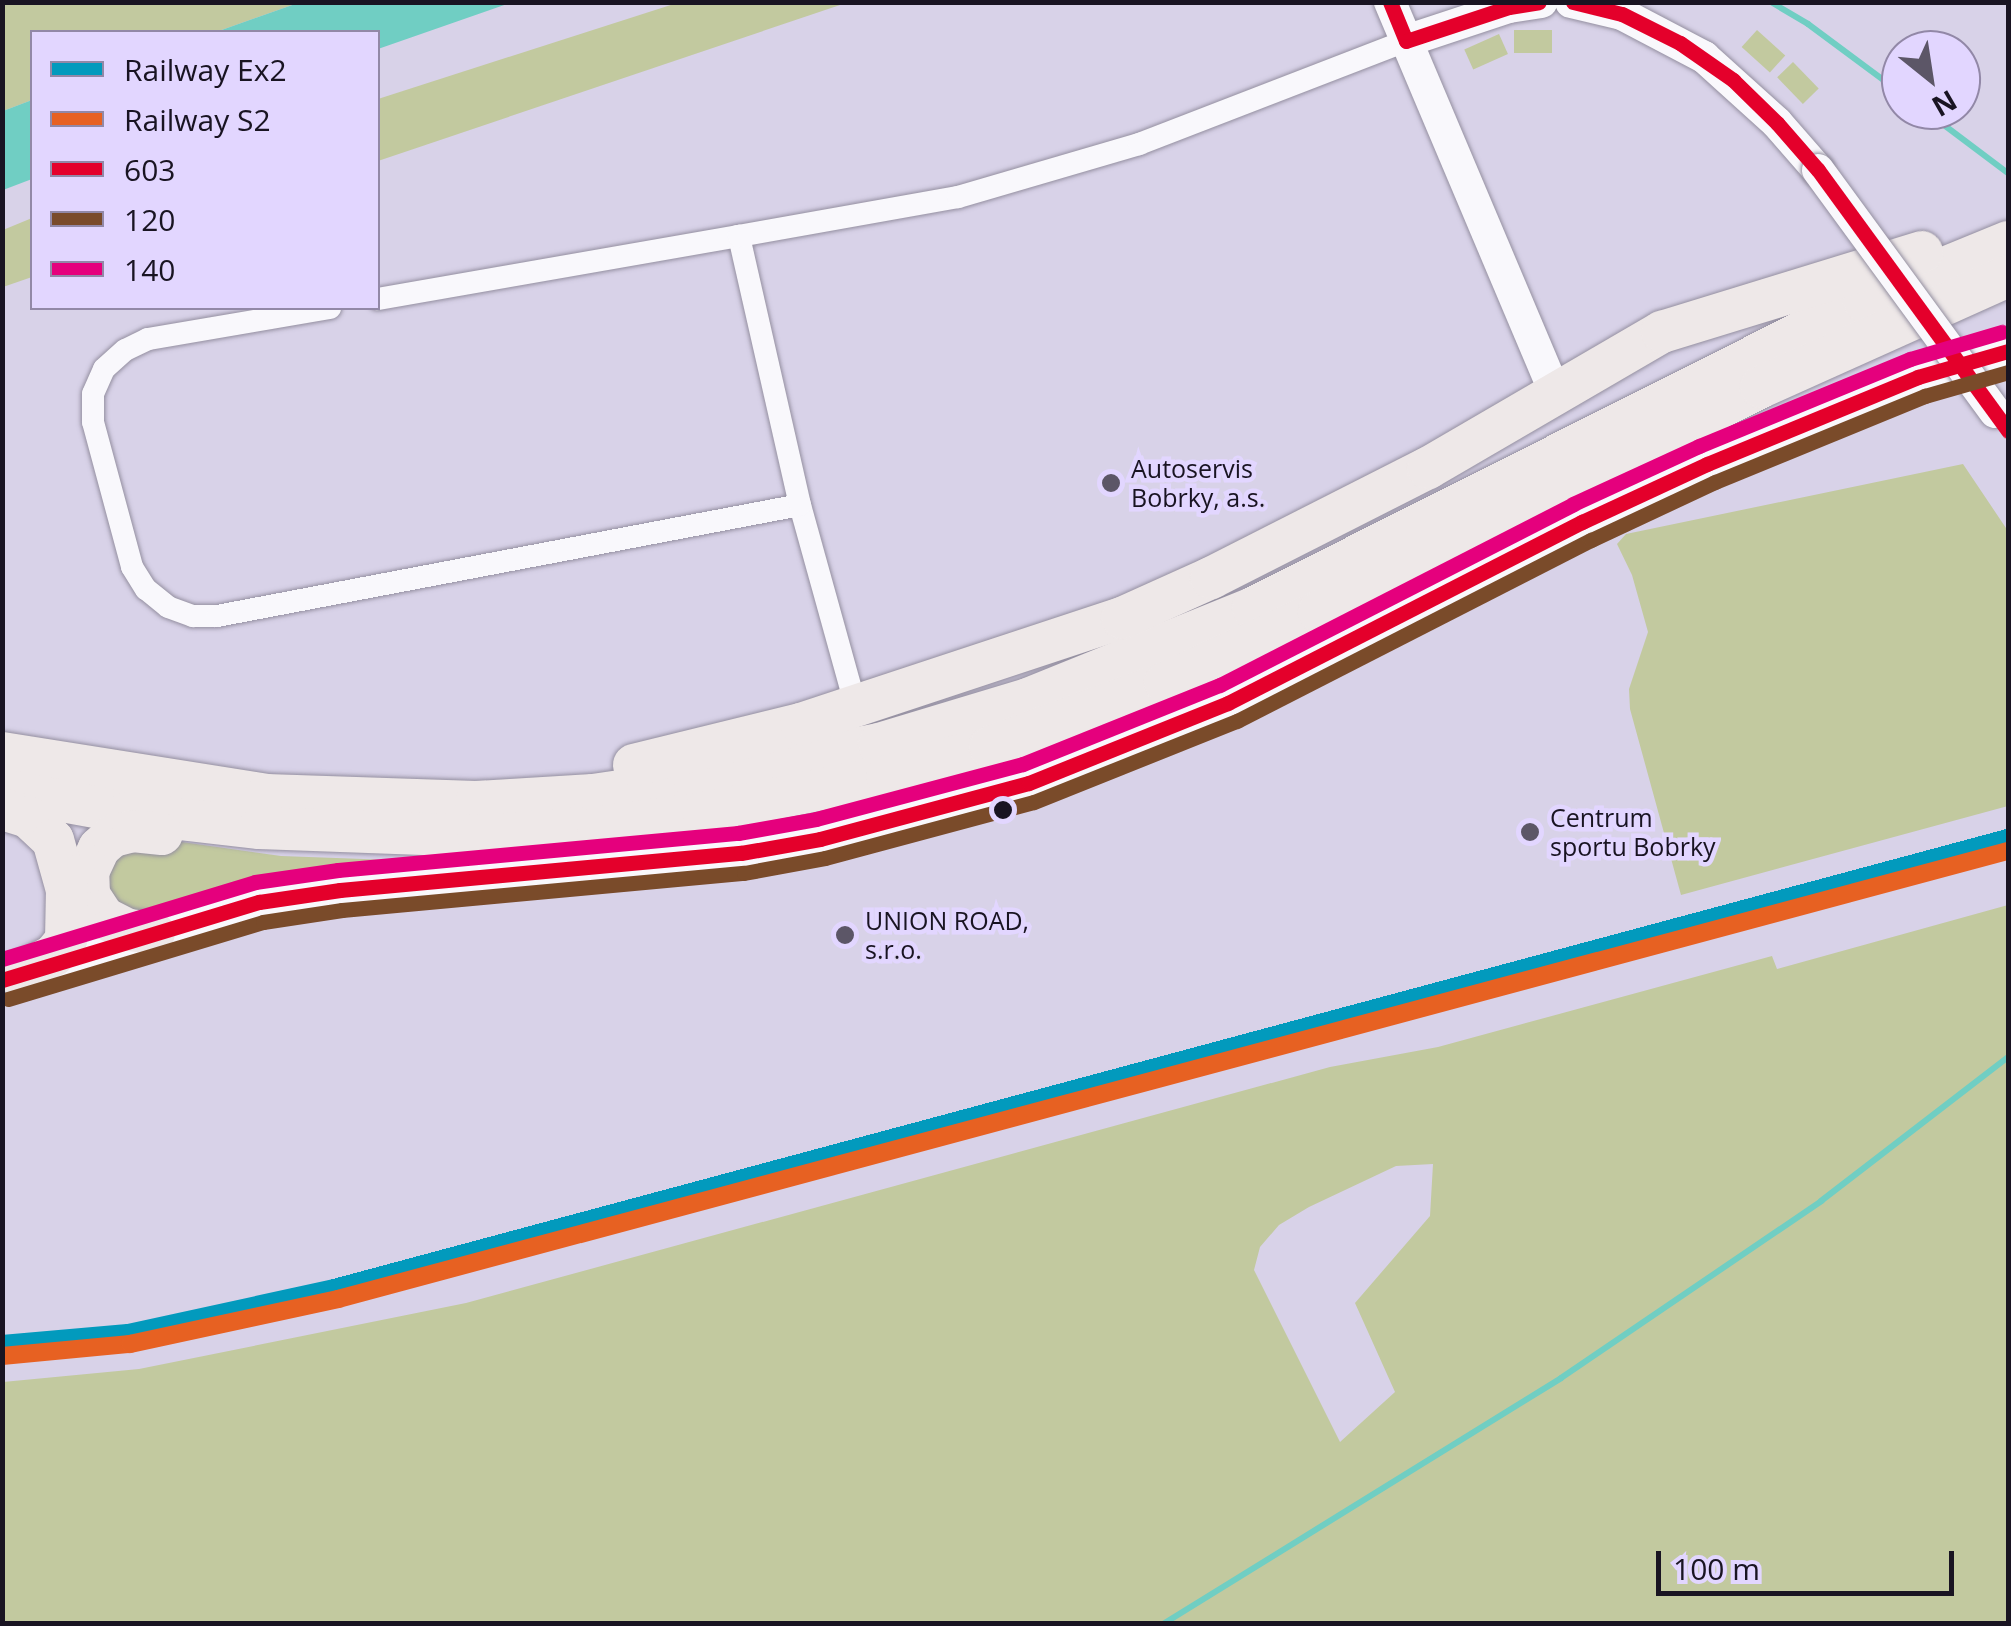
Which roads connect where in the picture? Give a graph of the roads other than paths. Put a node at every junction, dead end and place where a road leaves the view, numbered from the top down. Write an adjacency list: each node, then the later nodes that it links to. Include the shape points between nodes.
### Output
1 (1390, 2): 4 (main road)
2 (1542, 2): 4 (main road)
3 (1571, 2): 13 (main road, bridge, via 1622,14 1704,57 1777,123)
4 (1406, 41): 6 (street, via 1139,144 994,186); 12 (main road)
5 (2008, 229): 12 (highway, via 1662,332)
6 (739, 236): 9 (street); 14 (street)
7 (2008, 242): 18 (highway, via 1864,302 1252,608 1154,652 980,715 816,758 593,795 476,802)
8 (2008, 276): 20 (highway, via 1761,387 1258,641 1006,742 823,791 651,820 478,836)
9 (380, 299)
10 (319, 310): 14 (street, via 148,340 104,369 93,394 94,422 127,550 146,589 168,607 217,616)
11 (2008, 351): 21 (main road, via 1918,377 1706,464 1228,703 1029,783 820,840 685,860 340,890)
12 (1556, 395): 15 (highway, via 1428,468 1193,586 1024,653)
13 (2001, 422)
14 (800, 505): 15 (street)
15 (856, 707): 18 (highway, via 555,781)
16 (2, 752): 18 (highway)
17 (2, 790): 20 (highway, via 127,813)
18 (266, 795)
19 (2, 809): 21 (highway, via 47,832)
20 (356, 834): 21 (highway, via 249,844 122,833 105,842 90,864 89,894)
21 (102, 930): 22 (main road); 22 (highway, via 66,940 54,955)
22 (10, 978)

